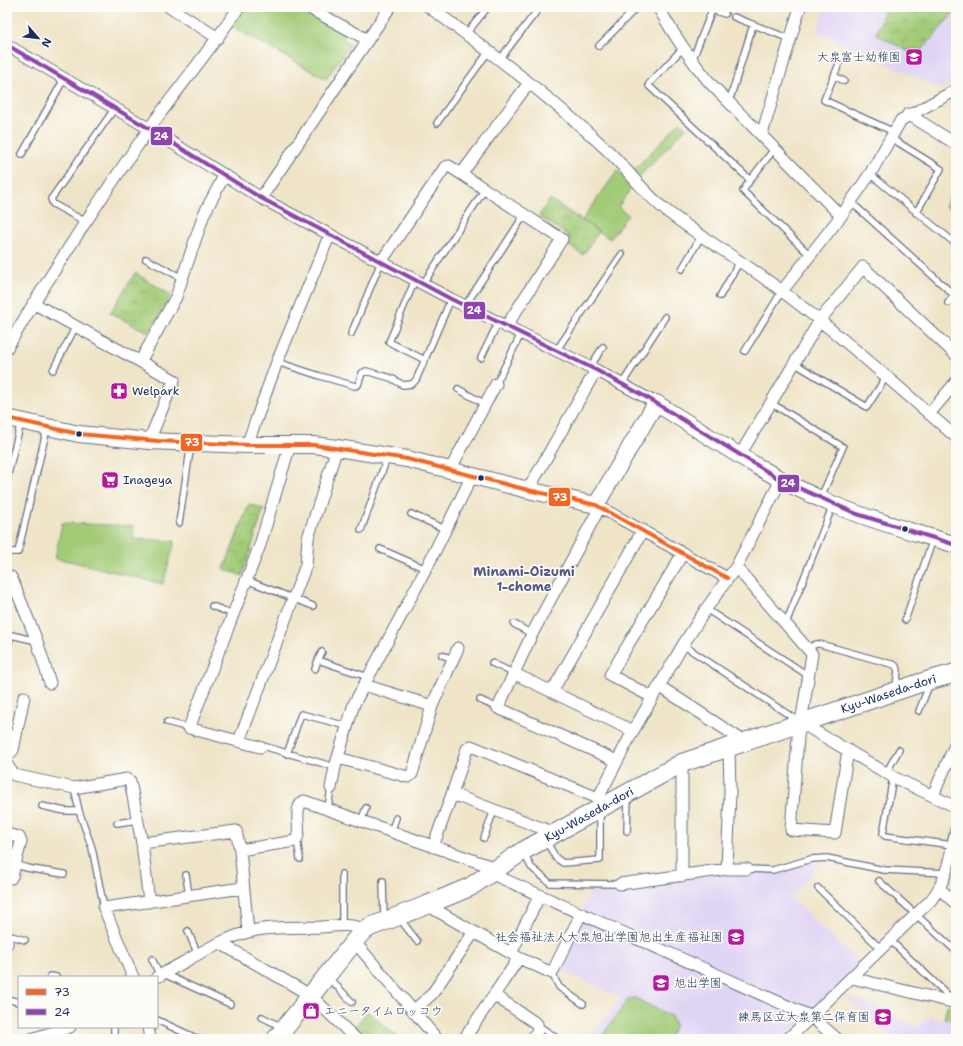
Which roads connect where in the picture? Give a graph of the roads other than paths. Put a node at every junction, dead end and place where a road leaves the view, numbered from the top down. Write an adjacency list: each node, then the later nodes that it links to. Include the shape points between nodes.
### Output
1 (169, 7): 16 (street)
2 (239, 7): 16 (street)
3 (307, 7): 17 (street)
4 (390, 7): 17 (street)
5 (429, 7): 15 (street)
6 (488, 7): 15 (lane)
7 (540, 7): 23 (lane)
8 (637, 7): 20 (lane)
9 (658, 7): 21 (street)
10 (800, 7): 18 (street)
11 (711, 8): 12 (lane); 24 (lane)
12 (725, 14)
13 (734, 17): 14 (lane)
14 (753, 25): 18 (lane); 31 (lane)
15 (466, 34): 22 (street)
16 (218, 38): 35 (street)
17 (368, 40): 46 (street)
18 (790, 40): 36 (street)
19 (7, 45): 27 (street)
20 (599, 46)
21 (683, 48): 24 (street); 44 (lane, via 649,86)
22 (490, 51): 23 (street); 34 (lane)
23 (500, 59): 29 (street)
24 (692, 62): 31 (street)
25 (839, 64): 26 (lane)
26 (834, 76): 28 (lane); 37 (lane, via 824,100)
27 (64, 79): 32 (street); 40 (lane)
28 (844, 81)
29 (529, 83): 41 (street); 53 (street, via 607,150 640,187 667,212)
30 (956, 90): 33 (street)
31 (729, 102): 36 (street)
32 (115, 108): 35 (street); 51 (lane, via 51,199 53,204)
33 (908, 114): 37 (street); 38 (street)
34 (437, 123)
35 (150, 128): 43 (street); 51 (street)
36 (762, 134): 39 (street)
37 (892, 135): 42 (street); 48 (lane, via 940,169)
38 (956, 144)
39 (775, 148): 44 (lane); 50 (street)
40 (22, 154)
41 (462, 173): 45 (street); 59 (street, via 449,166 445,167)
42 (870, 174): 47 (street); 48 (lane)
43 (224, 176): 46 (street); 61 (street, via 204,214)
44 (750, 180): 56 (lane, via 743,191)
45 (485, 189): 49 (street); 62 (lane)
46 (262, 198): 52 (street)
47 (851, 202): 50 (street); 64 (lane)
48 (916, 213): 54 (lane)
49 (525, 214): 69 (lane); 72 (street, via 562,237 562,241)
50 (841, 216): 56 (street)
51 (86, 222): 68 (street)
52 (330, 234): 59 (street); 84 (street)
53 (702, 235): 58 (street); 60 (lane)
54 (956, 244)
55 (622, 254): 78 (lane)
56 (811, 256): 63 (street)
57 (146, 260): 61 (lane)
58 (740, 261): 63 (street); 65 (lane)
59 (381, 262): 62 (street); 74 (lane)
60 (682, 269)
61 (182, 278): 82 (street, via 176,297)
62 (419, 282): 66 (street); 83 (lane, via 389,342)
63 (782, 291): 71 (street); 79 (lane)
64 (955, 294): 67 (lane)
65 (720, 296)
66 (451, 299): 69 (street); 83 (lane)
67 (948, 302)
68 (33, 304): 73 (street); 77 (street)
69 (465, 306): 72 (street)
70 (665, 317): 91 (lane)
71 (820, 320): 80 (street, via 863,267); 85 (street); 88 (street)
72 (502, 325): 75 (street); 81 (lane)
73 (76, 326): 82 (street); 87 (lane)
74 (351, 334)
75 (521, 334): 78 (street); 90 (lane)
76 (603, 347): 86 (lane)
77 (7, 348)
78 (556, 351): 86 (street)
79 (745, 351)
80 (956, 355)
81 (481, 358)
82 (141, 360): 100 (street, via 174,380)
83 (425, 360): 84 (lane, via 416,380 408,386 389,377 366,371 362,373 358,385 355,386)
84 (277, 362): 102 (street)
85 (794, 363): 88 (lane, via 867,407); 93 (street)
86 (593, 369): 91 (street); 111 (street)
87 (53, 370)
88 (886, 377): 96 (street)
89 (956, 382): 96 (street)
90 (496, 384): 95 (street)
91 (622, 384): 94 (street)
92 (458, 389): 95 (lane)
93 (770, 402): 105 (street); 112 (lane, via 843,447)
94 (656, 403): 105 (street); 113 (street)
95 (485, 404): 107 (street)
96 (929, 414): 99 (street)
97 (14, 420): 98 (street); 109 (lane)
98 (47, 428): 100 (street); 122 (lane, via 18,552)
99 (956, 437)
100 (149, 441): 101 (street)
101 (192, 443): 102 (street); 115 (lane)
102 (247, 445): 103 (street)
103 (290, 445): 104 (street); 128 (street, via 260,546)
104 (337, 448): 106 (street); 129 (street, via 308,538 306,565)
105 (740, 455): 110 (street)
106 (387, 456): 107 (street); 117 (lane)
107 (450, 470): 108 (street)
108 (472, 476): 111 (street); 116 (street)
109 (7, 478)
110 (781, 480): 112 (street); 124 (street)
111 (528, 490): 113 (street)
112 (826, 502): 119 (street); 135 (lane)
113 (598, 506): 118 (street); 137 (street)
114 (411, 514): 116 (lane)
115 (179, 523)
116 (445, 529): 125 (street)
117 (361, 530)
118 (642, 530): 123 (street); 155 (street)
119 (933, 538): 120 (street); 134 (lane)
120 (956, 545)
121 (380, 549): 125 (lane)
122 (7, 552)
123 (683, 553): 127 (street); 158 (street, via 610,675)
124 (736, 567): 127 (street); 135 (street)
125 (426, 569): 152 (street)
126 (7, 576): 139 (street, via 11,576)
127 (727, 578): 132 (street)
128 (246, 580): 129 (lane); 133 (street)
129 (293, 598): 131 (lane); 168 (street)
130 (212, 606): 133 (lane)
131 (313, 606)
132 (706, 608): 140 (street); 150 (lane)
133 (234, 614): 166 (street)
134 (906, 620)
135 (786, 623): 142 (street)
136 (514, 624): 137 (lane)
137 (532, 634): 148 (street)
138 (9, 635): 139 (lane); 143 (lane)
139 (37, 641): 153 (street)
140 (683, 645): 154 (street); 164 (lane)
141 (458, 648): 160 (street, via 448,657)
142 (808, 648): 150 (street, via 812,654); 156 (lane, via 820,644 895,665 898,670)
143 (7, 650)
144 (322, 652): 145 (lane)
145 (318, 660): 147 (lane); 152 (lane)
146 (492, 663): 148 (lane)
147 (315, 669)
148 (513, 673): 155 (street); 161 (street)
149 (956, 673): 151 (main road, Kyu-Waseda-dori)
150 (808, 676): 164 (street)
151 (932, 679): 156 (main road, Kyu-Waseda-dori); 162 (lane)
152 (366, 682): 160 (street); 165 (street, via 354,704)
153 (50, 683)
154 (659, 686): 158 (street); 170 (street)
155 (553, 690): 167 (street)
156 (896, 691): 164 (main road, Kyu-Waseda-dori)
157 (24, 697): 175 (street, via 13,750)
158 (652, 697): 167 (street)
159 (480, 700): 161 (lane)
160 (432, 706): 177 (street, via 412,774 408,777)
161 (498, 708): 176 (street)
162 (919, 711)
163 (167, 722): 166 (lane)
164 (800, 723): 170 (main road, Kyu-Waseda-dori); 172 (street); 172 (street, via 791,830 835,833)
165 (347, 726): 174 (lane, via 301,714); 177 (street)
166 (190, 728): 168 (street)
167 (633, 731): 176 (street)
168 (239, 741): 171 (street)
169 (956, 743): 180 (street)
170 (737, 744): 178 (main road, Kyu-Waseda-dori); 212 (street, via 730,792)
171 (260, 747): 174 (lane)
172 (848, 750): 181 (street)
173 (899, 750): 181 (lane)
174 (287, 754): 177 (lane)
175 (7, 756)
176 (617, 761): 187 (street)
177 (337, 763): 183 (street)
178 (682, 763): 184 (main road, Kyu-Waseda-dori); 219 (street)
179 (7, 765): 182 (street, via 14,775)
180 (952, 765): 186 (street)
181 (890, 775): 186 (street); 206 (lane, via 884,836)
182 (74, 788): 193 (lane); 195 (street, via 130,781)
183 (331, 788): 190 (lane)
184 (628, 793): 187 (main road, Kyu-Waseda-dori); 199 (lane)
185 (452, 794): 187 (street, via 467,749 472,746); 192 (street); 207 (street)
186 (933, 795): 189 (street)
187 (599, 803): 202 (main road, Kyu-Waseda-dori); 202 (lane, via 600,860 563,863 556,858)
188 (42, 806): 193 (lane)
189 (956, 807)
190 (328, 808): 196 (street); 203 (street, via 302,801)
191 (366, 808): 196 (lane)
192 (494, 810): 202 (street); 204 (lane)
193 (79, 811): 232 (lane, via 92,848)
194 (396, 818): 200 (lane)
195 (138, 820): 197 (lane); 205 (street)
196 (361, 821): 200 (street)
197 (117, 823)
198 (956, 830): 206 (street)
199 (628, 831)
200 (391, 832): 207 (street)
201 (7, 834): 211 (street, via 21,839)
202 (550, 836): 209 (main road, Kyu-Waseda-dori)
203 (297, 838): 208 (street, via 295,841); 210 (lane)
204 (484, 838)
205 (142, 843): 208 (street, via 233,830 237,833); 229 (street)
206 (953, 844): 215 (street)
207 (433, 847): 214 (street)
208 (240, 850): 224 (street)
209 (523, 851): 214 (main road, Kyu-Waseda-dori); 223 (lane, via 532,867 550,883)
210 (300, 859)
211 (15, 865): 216 (lane); 220 (street, via 12,876)
212 (727, 869): 213 (street); 219 (street)
213 (747, 869): 215 (lane, via 773,870 811,859 827,858 884,870)
214 (494, 871): 227 (street); 231 (main road, Kyu-Waseda-dori, via 470,886)
215 (951, 871): 226 (street)
216 (64, 874)
217 (342, 874): 236 (lane)
218 (186, 875): 228 (lane)
219 (682, 876): 223 (street)
220 (7, 878)
221 (383, 881): 235 (lane)
222 (879, 881): 234 (lane)
223 (620, 884)
224 (242, 888): 228 (street); 238 (street)
225 (818, 888): 247 (lane)
226 (940, 889): 230 (street); 234 (street)
227 (540, 895): 233 (street); 250 (street)
228 (189, 896): 229 (street)
229 (149, 902): 232 (street)
230 (956, 904)
231 (427, 905): 235 (main road, Kyu-Waseda-dori); 239 (street)
232 (104, 908): 254 (street)
233 (581, 914): 252 (street); 267 (street)
234 (917, 915): 244 (street); 248 (lane)
235 (390, 918): 240 (main road, Kyu-Waseda-dori); 243 (lane)
236 (342, 926): 238 (street); 240 (street, via 359,927)
237 (188, 931): 249 (lane)
238 (248, 932): 246 (street)
239 (474, 932): 250 (street); 265 (street, via 432,994)
240 (359, 935): 253 (main road, Kyu-Waseda-dori); 265 (street)
241 (7, 938): 242 (lane, via 11,936); 245 (street)
242 (25, 940)
243 (417, 941)
244 (891, 941): 247 (street); 259 (lane)
245 (7, 944)
246 (220, 944): 249 (street); 257 (street)
247 (882, 949): 256 (street)
248 (956, 951)
249 (198, 955): 255 (street)
250 (515, 956): 252 (street); 258 (street)
251 (152, 958): 255 (lane)
252 (552, 973): 264 (lane, via 559,987)
253 (326, 975): 257 (main road, Kyu-Waseda-dori); 262 (lane)
254 (133, 976)
255 (160, 976): 263 (lane)
256 (852, 978): 259 (street); 267 (street)
257 (310, 995): 273 (main road, Kyu-Waseda-dori); 278 (street)
258 (494, 995): 269 (street); 280 (street)
259 (953, 998)
260 (7, 1000): 261 (lane)
261 (18, 1002)
262 (352, 1002)
263 (230, 1004)
264 (583, 1004)
265 (413, 1011): 279 (street)
266 (262, 1017): 273 (lane)
267 (812, 1017): 283 (street); 284 (street)
268 (158, 1020): 277 (lane)
269 (539, 1026): 281 (street); 282 (lane)
270 (114, 1028): 275 (lane)
271 (148, 1028): 276 (street)
272 (64, 1030): 274 (street)
273 (280, 1033)
274 (31, 1039)
275 (114, 1039)
276 (150, 1039)
277 (198, 1039)
278 (356, 1039)
279 (437, 1039)
280 (464, 1039)
281 (532, 1039)
282 (558, 1039)
283 (788, 1039)
284 (837, 1039)

